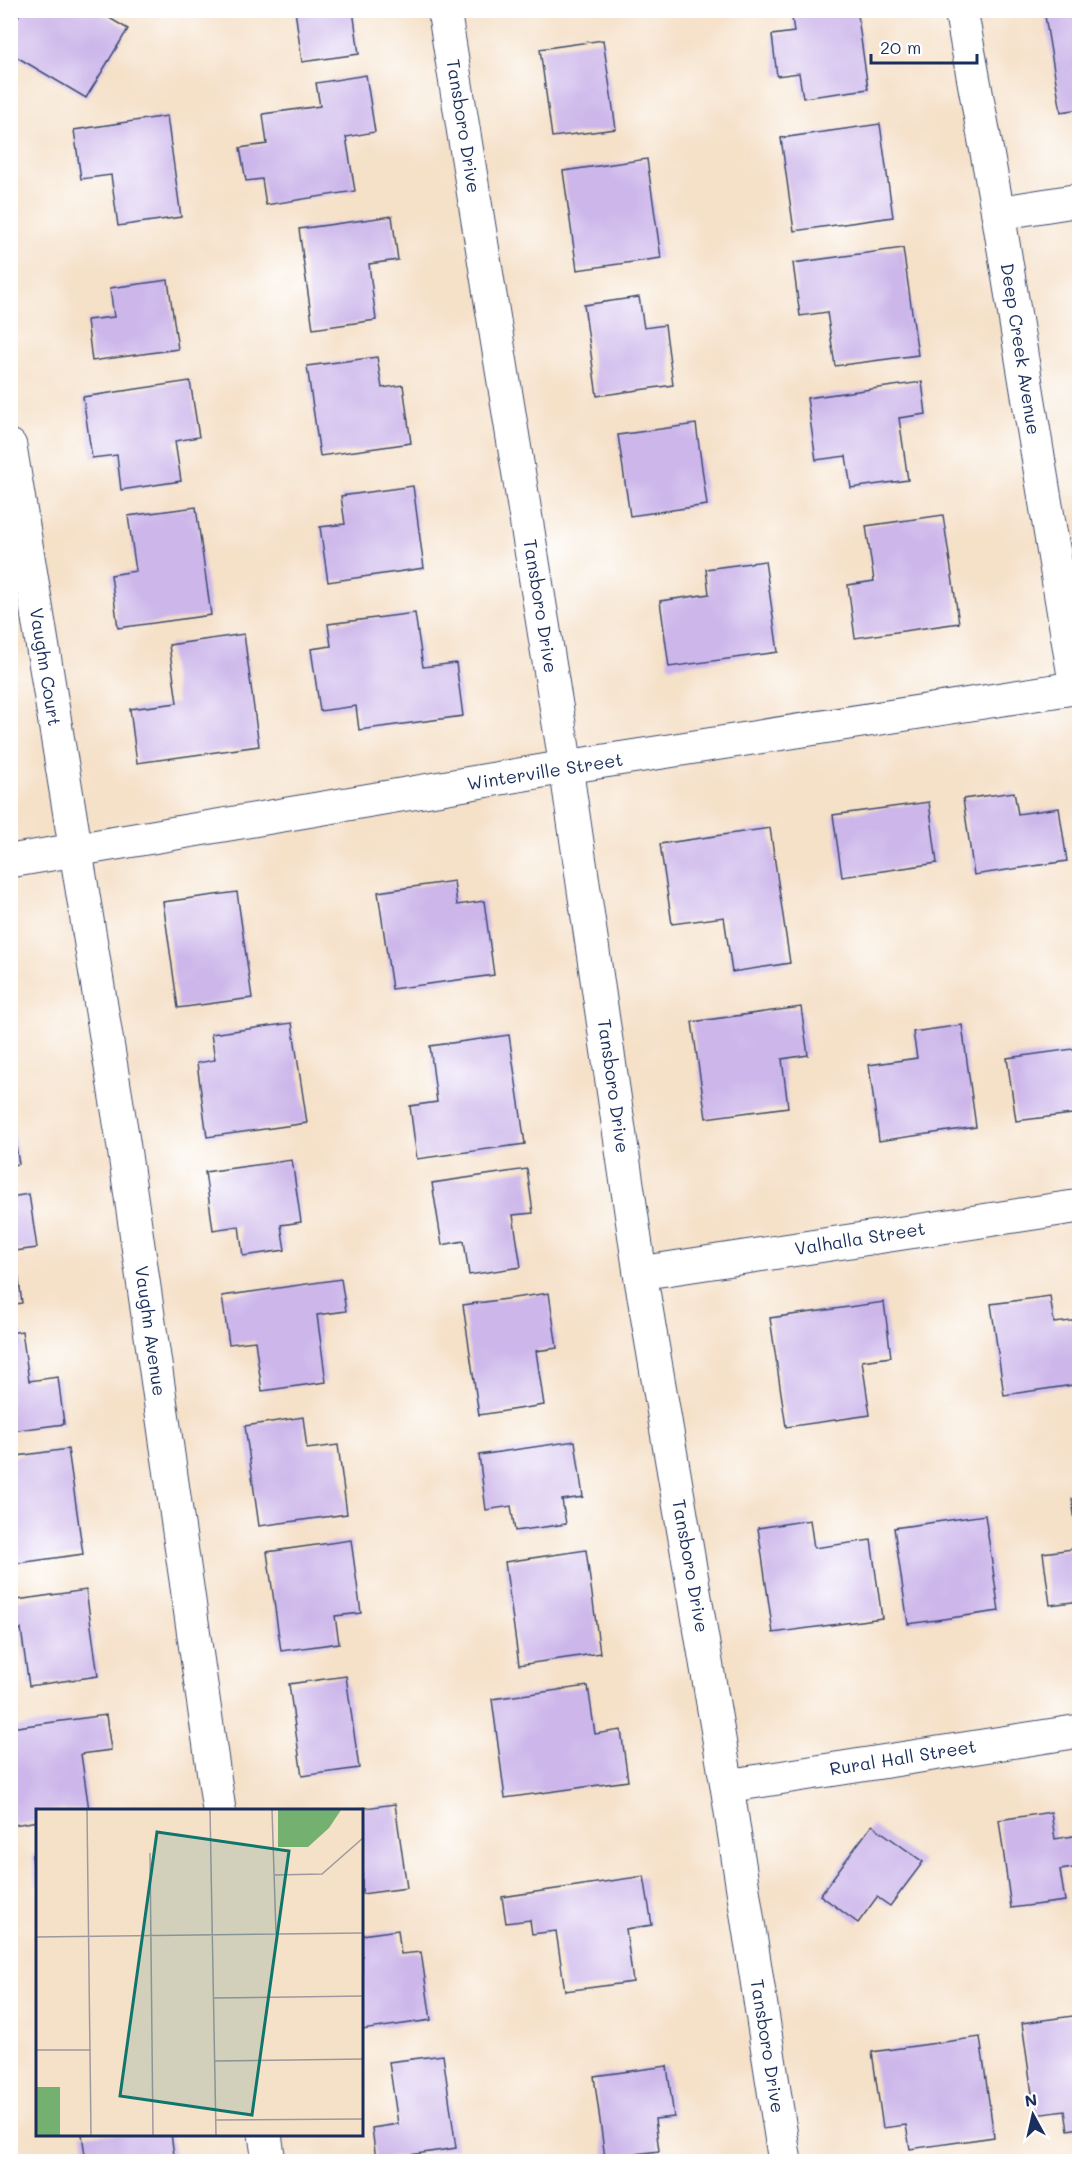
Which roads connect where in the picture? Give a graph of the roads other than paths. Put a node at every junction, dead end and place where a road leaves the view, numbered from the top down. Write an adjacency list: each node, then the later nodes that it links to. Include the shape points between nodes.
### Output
1 (444, 10): 7 (street, Tansboro Drive)
2 (961, 10): 4 (street, Deep Creek Avenue)
3 (1080, 200): 4 (street)
4 (998, 213): 6 (street, Deep Creek Avenue)
5 (10, 446): 8 (street, Vaughn Court)
6 (1078, 687): 7 (street, Winterville Street)
7 (566, 768): 8 (street, Winterville Street); 11 (street, Tansboro Drive)
8 (75, 852): 9 (street, Winterville Street); 14 (street, Vaughn Avenue, via 123,1141)
9 (10, 861)
10 (1080, 1206): 11 (street, Valhalla Street)
11 (640, 1273): 13 (street, Tansboro Drive)
12 (1080, 1731): 13 (street, Rural Hall Street)
13 (727, 1786): 17 (street, Tansboro Drive)
14 (219, 1809)
15 (265, 2136): 16 (street)
16 (269, 2162)
17 (785, 2162)

